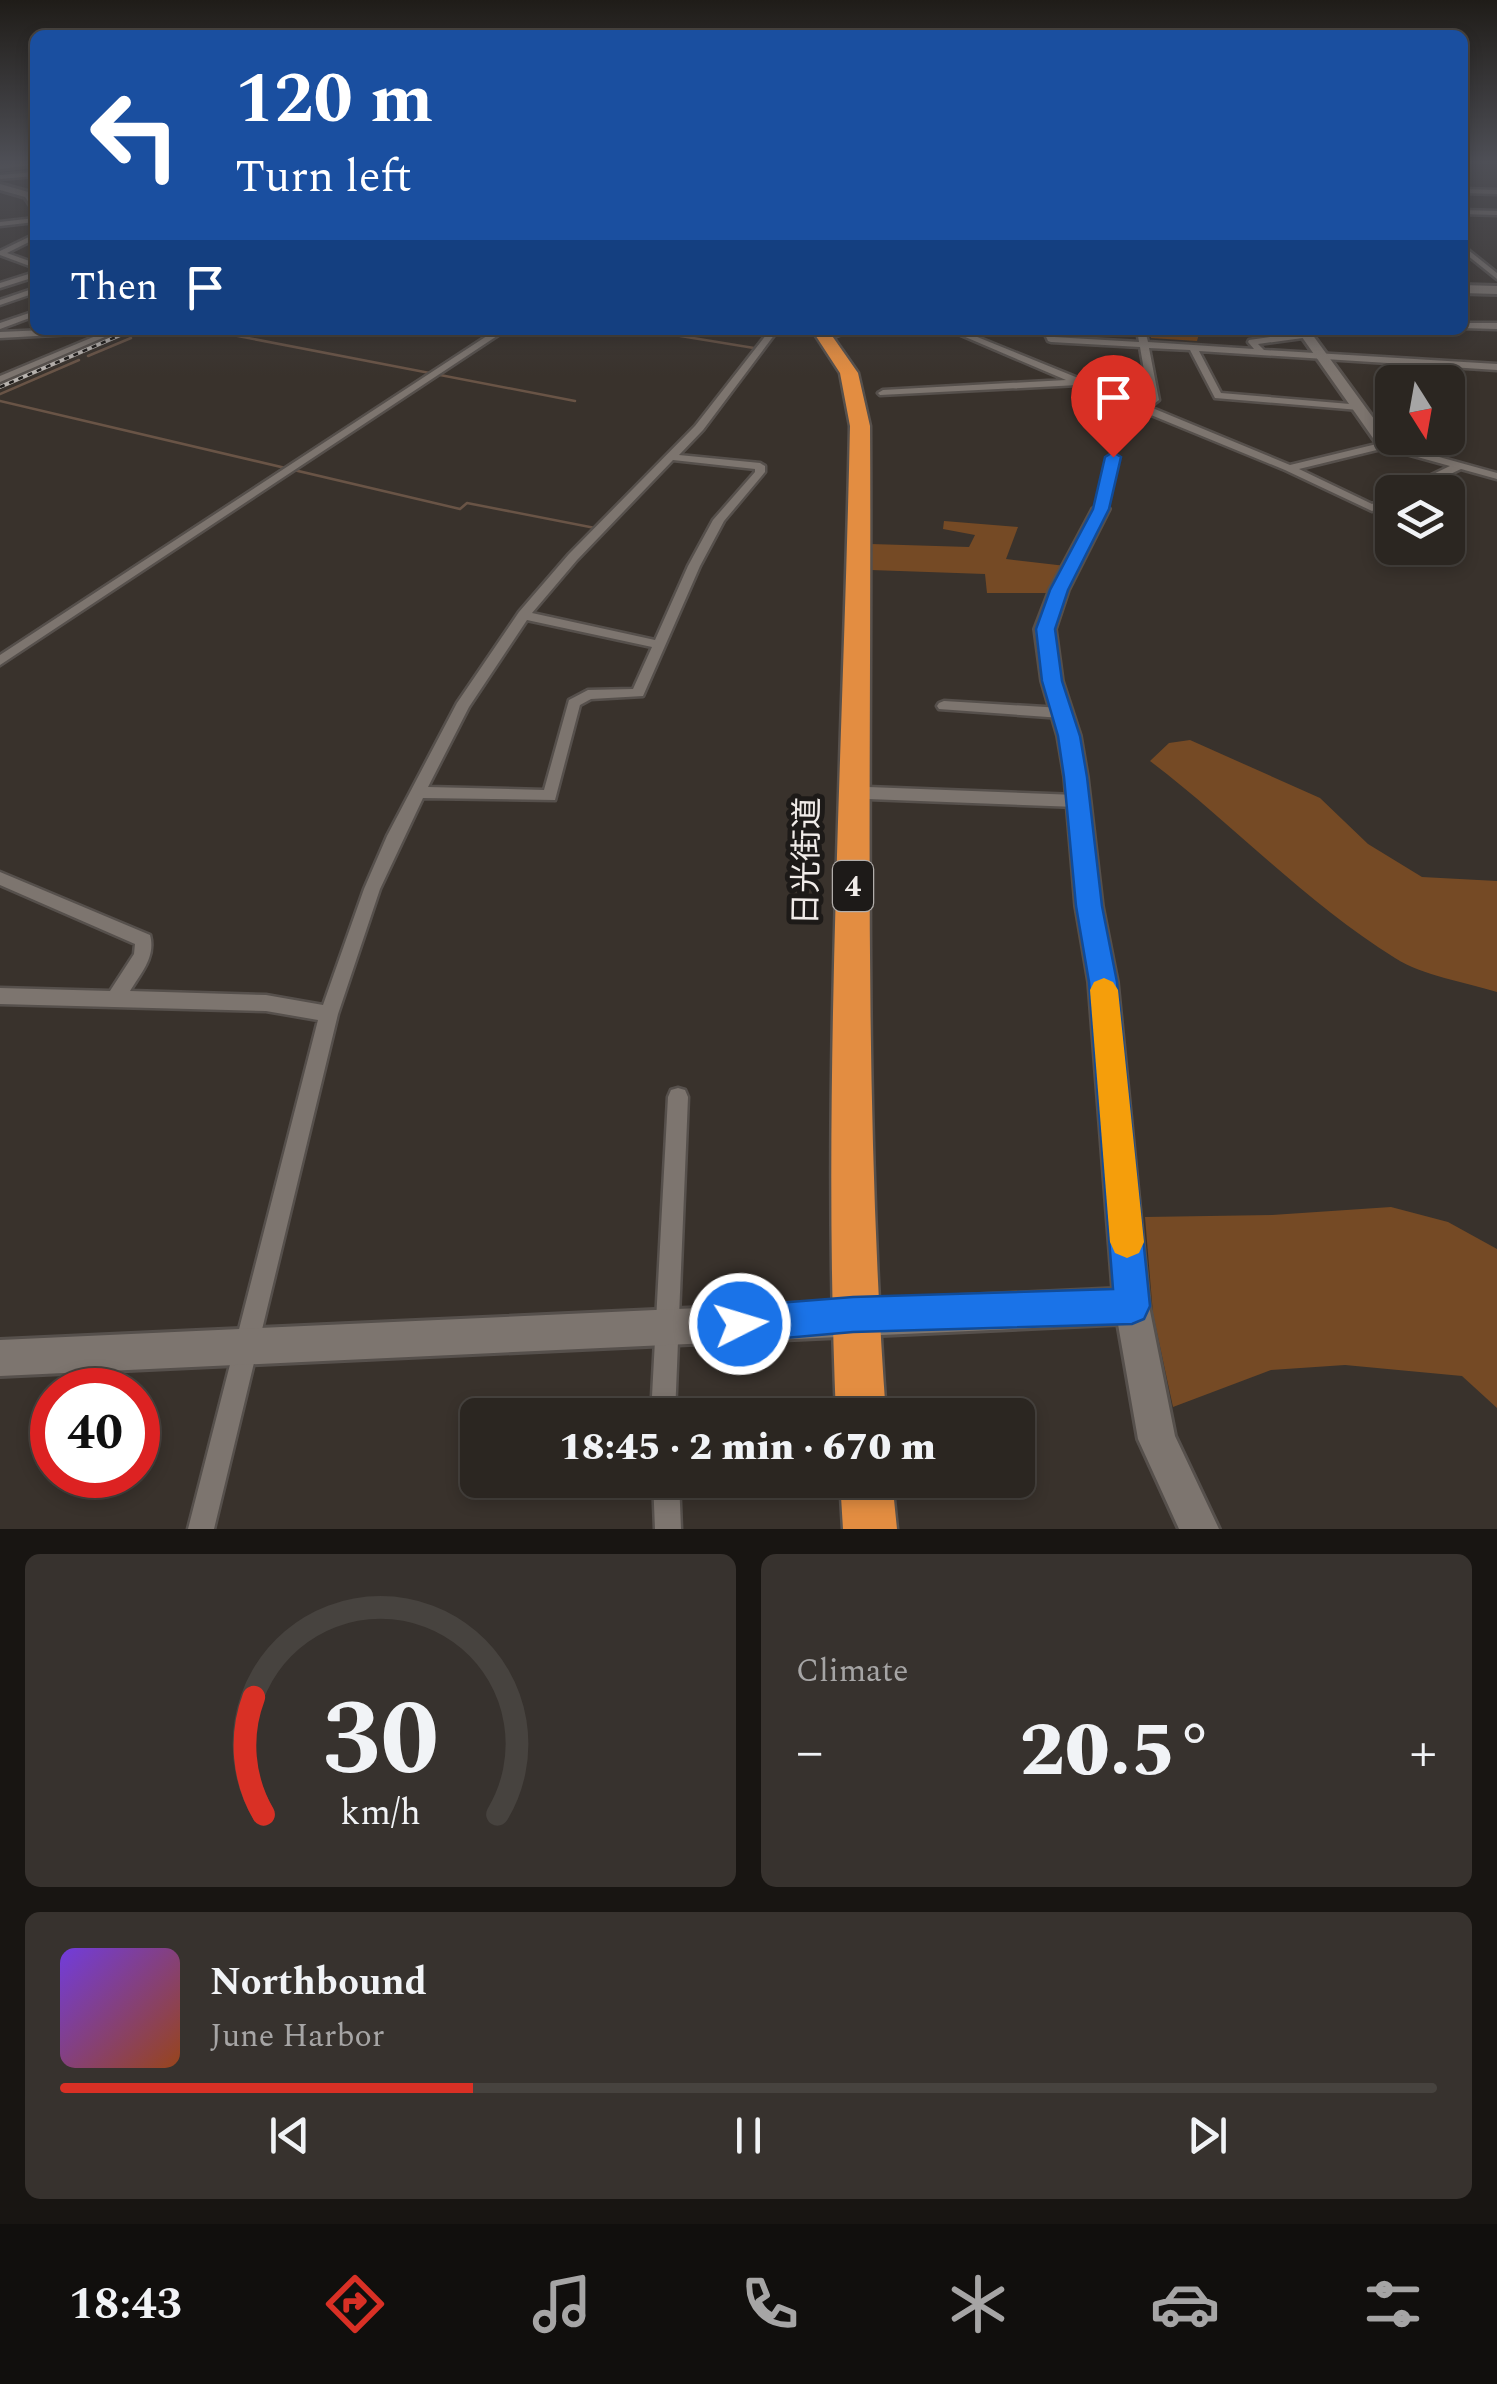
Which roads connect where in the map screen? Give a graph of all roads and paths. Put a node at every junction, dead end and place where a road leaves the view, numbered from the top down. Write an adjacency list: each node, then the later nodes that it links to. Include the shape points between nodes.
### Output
1 (30, 238): 3 (street, via 1,253)
2 (1468, 252): 5 (street)
3 (30, 268)
4 (30, 272): 6 (street)
5 (1497, 277)
6 (1, 285)
7 (1468, 289): 8 (street)
8 (1497, 290)
9 (30, 292): 10 (street)
10 (0, 303)
11 (30, 315): 13 (street)
12 (1468, 324): 14 (street)
13 (0, 326)
14 (1497, 326)
15 (30, 333): 16 (street)
16 (0, 335)
17 (105, 335): 31 (street)
18 (494, 335): 49 (street)
19 (770, 335): 39 (street)
20 (831, 335): 61 (highway, 日光街道 / 4, via 849,373 860,426)
21 (965, 335): 32 (street)
22 (1049, 335): 26 (street)
23 (1142, 335): 26 (street)
24 (1293, 335): 28 (street, via 1252,342)
25 (1307, 335): 29 (street)
26 (1143, 345): 27 (street); 35 (street, via 1154,400)
27 (1194, 349): 28 (street); 34 (street, via 1218,396)
28 (1263, 354): 29 (street)
29 (1325, 359): 30 (street); 34 (street)
30 (1497, 367)
31 (0, 380)
32 (1081, 382): 33 (street); 35 (street)
33 (883, 393)
34 (1359, 407): 36 (street)
35 (1143, 408): 42 (street)
36 (1375, 431)
37 (1375, 448): 42 (street)
38 (1418, 455): 41 (street)
39 (670, 457): 47 (street); 48 (street, via 760,466 719,520)
40 (1113, 457): 46 (street)
41 (1459, 466): 43 (street); 44 (street)
42 (1289, 468): 45 (street)
43 (1497, 474)
44 (1440, 475)
45 (1375, 506)
46 (1101, 509): 51 (street, via 1046,629)
47 (524, 616): 48 (street); 52 (street, via 462,706)
48 (657, 644): 52 (street, via 638,693 574,702 550,796)
49 (0, 661)
50 (944, 706): 51 (street)
51 (1062, 712): 54 (street)
52 (418, 792): 58 (street, via 372,889)
53 (868, 793): 54 (street)
54 (1077, 801): 60 (street, via 1103,982)
55 (0, 878): 57 (street, via 144,940 143,955)
56 (0, 996): 57 (street)
57 (116, 997): 58 (street, via 266,1003)
58 (329, 1014): 63 (street)
59 (678, 1097): 62 (street)
60 (1132, 1306): 61 (street); 72 (street, via 1158,1439)
61 (853, 1315): 62 (street); 66 (highway, 日光街道 / 4)
62 (664, 1330): 63 (street); 65 (street)
63 (244, 1351): 64 (street); 69 (street)
64 (0, 1358)
65 (663, 1398)
66 (860, 1398)
67 (667, 1498): 70 (street)
68 (867, 1498): 71 (highway)
69 (201, 1529)
70 (668, 1529)
71 (870, 1529)
72 (1199, 1529)

